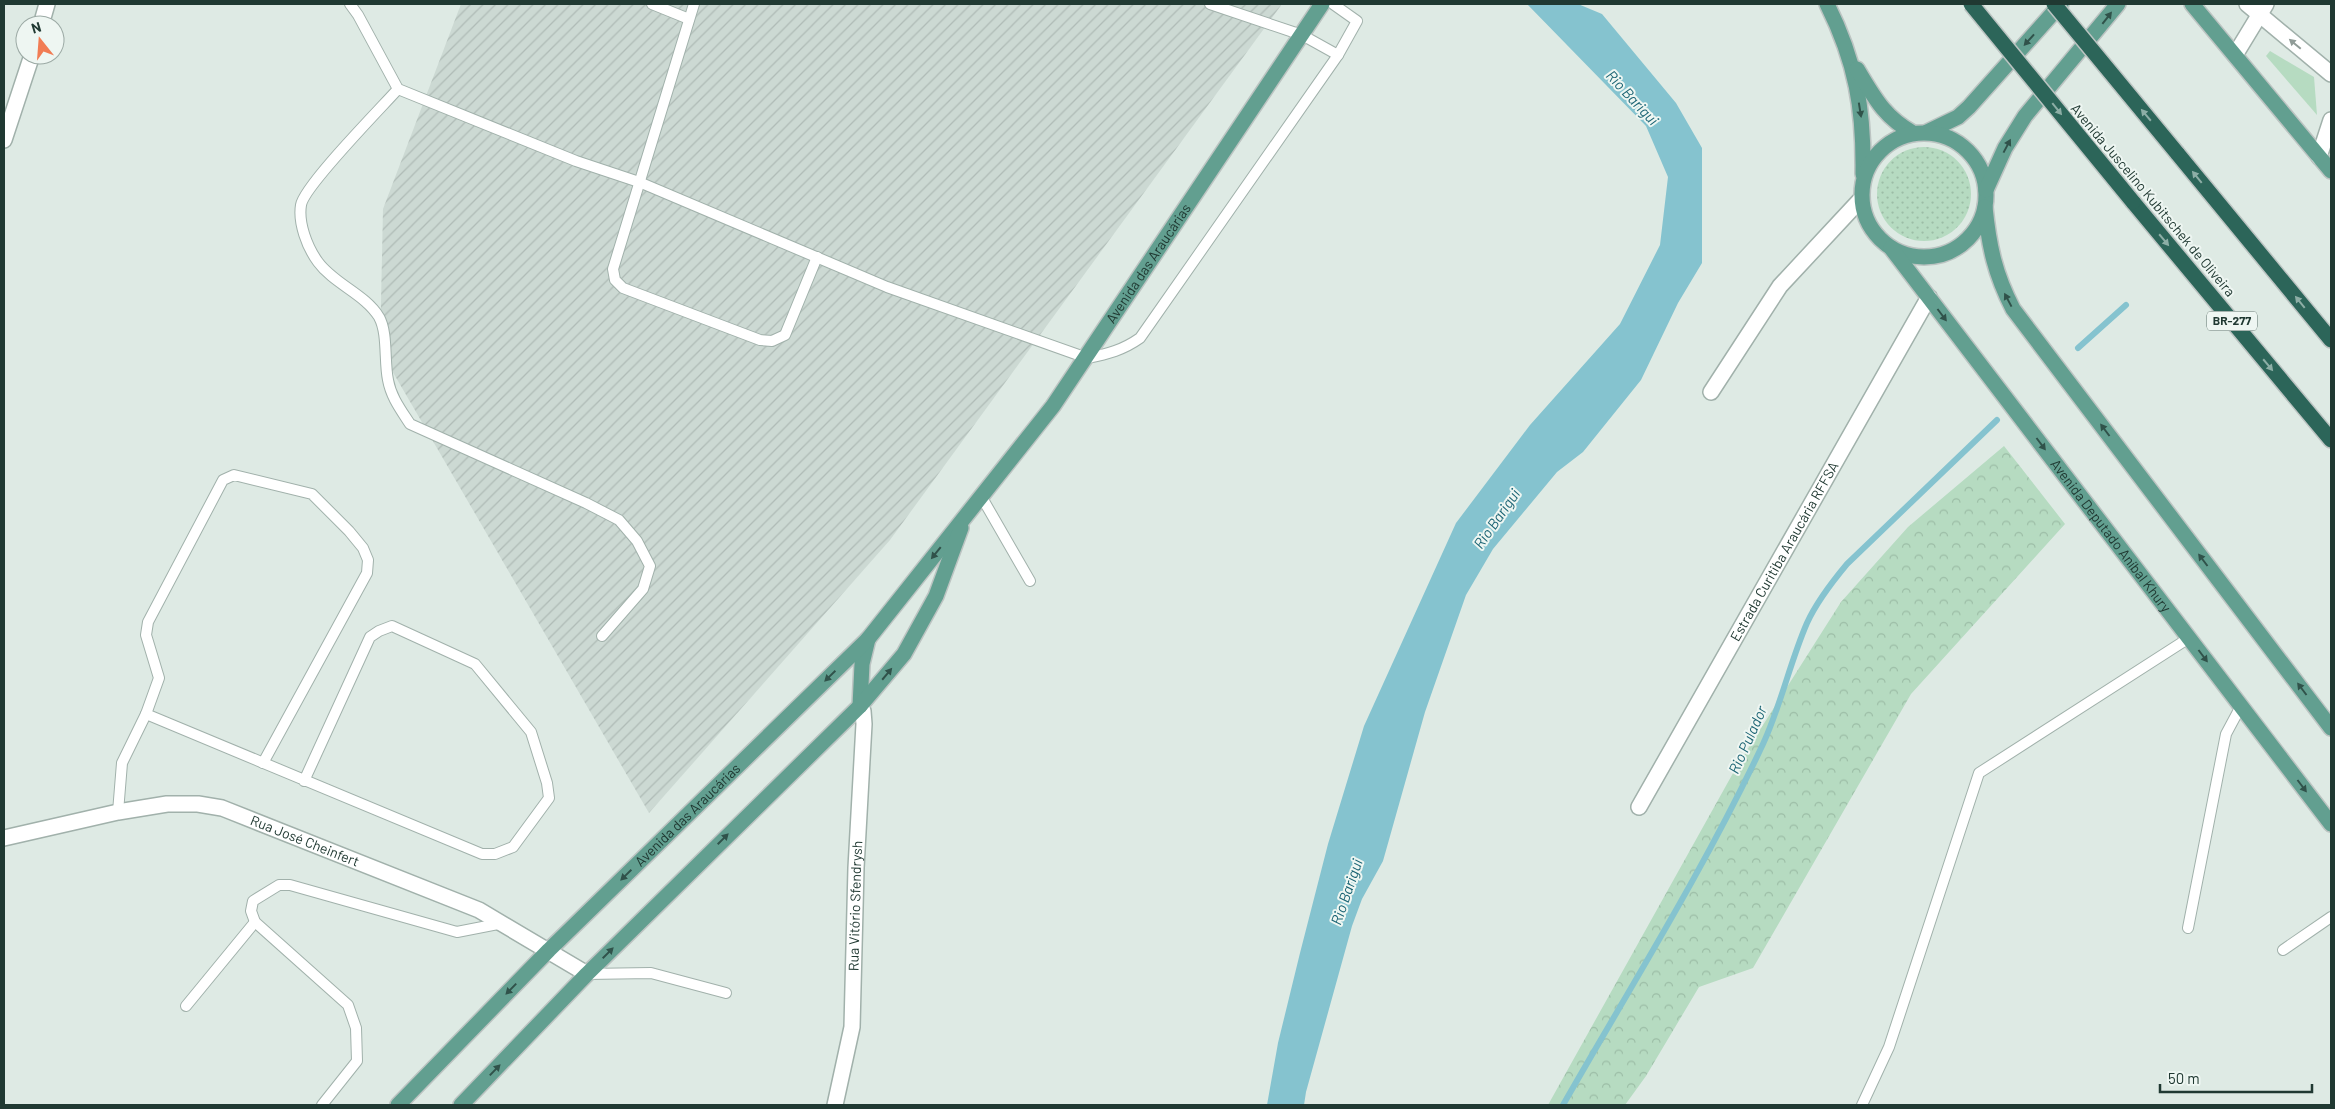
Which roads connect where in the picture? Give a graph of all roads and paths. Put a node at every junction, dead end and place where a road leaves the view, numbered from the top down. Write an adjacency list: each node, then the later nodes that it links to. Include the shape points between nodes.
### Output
1 (350, 4): 23 (lane)
2 (652, 4): 16 (lane)
3 (694, 4): 16 (lane)
4 (1210, 4): 14 (lane)
5 (1322, 4): 17 (main road, Avenida das Araucárias)
6 (1333, 4): 18 (lane, via 1356,21)
7 (1827, 4): 20 (main road)
8 (1971, 4): 40 (highway, Avenida Juscelino Kubitschek de Oliveira / BR-277, one-way to 40, bridge)
9 (2054, 4): 37 (highway, one-way to 9, bridge)
10 (2061, 4): 25 (main road, one-way to 25, via 1969,108 1958,117)
11 (2118, 4): 31 (main road, one-way to 11, via 2021,122)
12 (2192, 4): 19 (main road)
13 (2247, 4): 15 (street)
14 (1227, 6): 17 (lane)
15 (2263, 9): 19 (street); 22 (street, one-way to 15)
16 (690, 19): 30 (lane)
17 (1302, 35): 18 (lane); 38 (main road, Avenida das Araucárias)
18 (1338, 55): 38 (lane, via 1140,338 1126,348)
19 (2235, 55): 27 (main road)
20 (1852, 62): 25 (main road, via 1896,124); 29 (main road, one-way to 29, via 1861,113)
21 (29, 65): 26 (street)
22 (2331, 74)
23 (398, 89): 30 (lane, via 576,161); 44 (lane, via 314,183 301,203 301,221 307,242 318,263 374,308 384,325 388,381 394,400 410,424 619,520 637,541 650,566 643,589)
24 (2331, 120): 27 (street)
25 (1920, 133): 29 (main road, via 1896,139 1881,149); 31 (main road, via 1945,136 1961,144 1974,157)
26 (4, 140)
27 (2325, 155): 28 (main road)
28 (2331, 171)
29 (1863, 179): 32 (main road)
30 (639, 182): 35 (lane); 35 (lane, via 613,270 615,280 623,288 760,340 772,341 785,335)
31 (1986, 190): 33 (main road)
32 (1861, 199): 34 (main road, via 1866,218 1876,236); 39 (street, via 1780,286)
33 (1985, 207): 34 (main road, via 1978,226 1949,252 1929,257 1910,256); 50 (main road, one-way to 33, via 2013,309 1993,262)
34 (1891, 248): 36 (main road, Avenida Deputado Aníbal Khury)
35 (817, 257): 38 (lane, via 887,287)
36 (1928, 297): 45 (main road, Avenida Deputado Aníbal Khury, one-way to 45); 53 (street, Estrada Curitiba Araucária RFFSA)
37 (2331, 340)
38 (1088, 358): 41 (main road, Avenida das Araucárias)
39 (1711, 392)
40 (2331, 440)
41 (982, 496): 42 (main road, Avenida das Araucárias); 43 (lane)
42 (966, 515): 46 (main road, Avenida das Araucárias, one-way to 46); 47 (main road, Avenida das Araucárias, one-way to 42, via 909,646 936,596)
43 (1030, 581)
44 (602, 636)
45 (2189, 638): 48 (main road, Avenida Deputado Aníbal Khury, one-way to 48); 70 (lane, via 1979,773 1889,1047)
46 (868, 639): 47 (main road, via 862,664); 61 (main road, Avenida das Araucárias, one-way to 61)
47 (860, 706): 63 (main road, Avenida das Araucárias, one-way to 47); 69 (street, Rua Vitório Sfendrysh, via 864,724 852,1027)
48 (2241, 706): 55 (main road, Avenida Deputado Aníbal Khury, one-way to 55); 60 (lane, via 2226,734)
49 (146, 714): 51 (lane); 51 (lane, via 159,678 146,635 148,622 223,480 234,475 312,494 363,548 368,560 368,573); 54 (lane, via 122,763)
50 (2331, 728)
51 (264, 763): 52 (lane)
52 (304, 781): 52 (lane, via 370,638 392,626 475,664 531,732 549,798 513,846 495,854 482,854)
53 (1639, 807)
54 (118, 812): 56 (street, Rua José Cheinfert); 59 (street, Rua José Cheinfert, via 167,804 222,808 454,899)
55 (2331, 824)
56 (4, 838)
57 (2331, 918): 62 (lane)
58 (255, 922): 59 (lane, via 251,911 253,901 279,885 290,885 457,932); 65 (lane); 66 (lane, via 348,1005 356,1028 357,1061)
59 (504, 923): 61 (street, Rua José Cheinfert)
60 (2188, 928)
61 (549, 950): 63 (street, Rua José Cheinfert); 67 (main road, Avenida das Araucárias, one-way to 67)
62 (2283, 950)
63 (587, 974): 64 (lane, via 651,973); 68 (main road, Avenida das Araucárias, one-way to 63)
64 (726, 993)
65 (186, 1006)
66 (322, 1105)
67 (398, 1105)
68 (461, 1105)
69 (835, 1105)
70 (1862, 1105)

